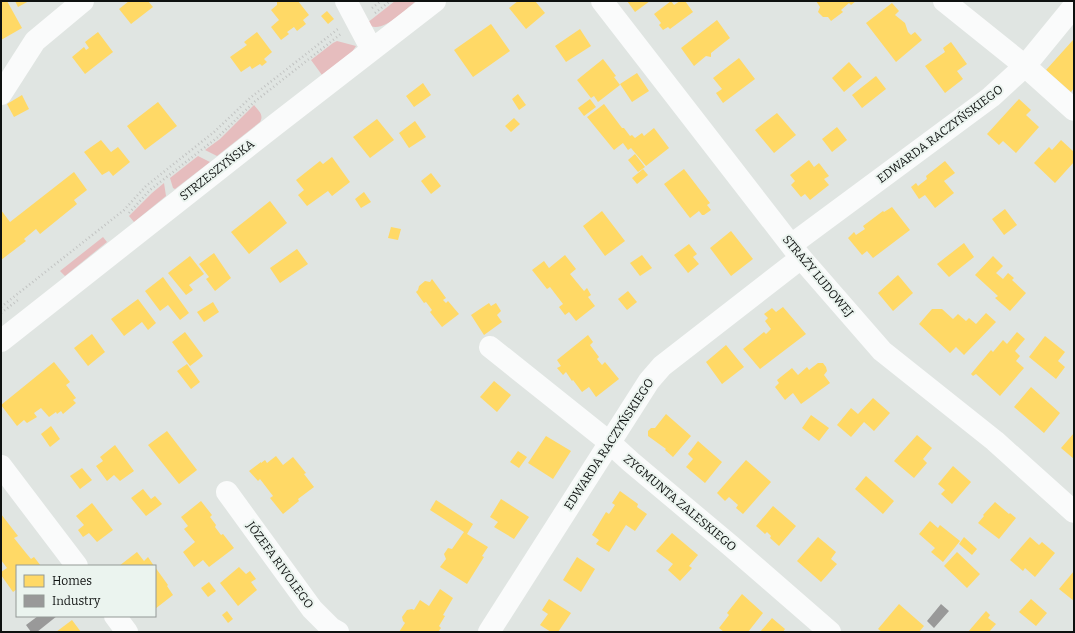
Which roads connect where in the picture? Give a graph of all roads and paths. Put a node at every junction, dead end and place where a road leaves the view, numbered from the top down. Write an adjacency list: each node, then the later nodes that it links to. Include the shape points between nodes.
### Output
1 (83, 1): 11 (street, via 36,41)
2 (381, 1): 8 (path)
3 (390, 1): 8 (path)
4 (435, 1): 9 (street, STRZESZYŃSKA)
5 (602, 1): 14 (street, STRAŻY LUDOWEJ)
6 (944, 1): 10 (street)
7 (1074, 6): 10 (street, EDWARDA RACZYŃSKIEGO)
8 (353, 15): 9 (street); 13 (path, via 340,34 253,103 218,137 150,190); 16 (path, via 146,186 124,210)
9 (372, 50): 18 (street, STRZESZYŃSKA)
10 (1024, 66): 12 (street); 14 (street, EDWARDA RACZYŃSKIEGO, via 991,97)
11 (1, 94)
12 (1074, 110)
13 (128, 214)
14 (796, 252): 20 (street, EDWARDA RACZYŃSKIEGO, via 662,366 649,381); 23 (street, STRAŻY LUDOWEJ, via 882,350 995,441)
15 (19, 299): 17 (path)
16 (1, 307)
17 (1, 313)
18 (1, 341)
19 (490, 347): 20 (street, ZYGMUNTA ZALESKIEGO)
20 (609, 442): 28 (street, EDWARDA RACZYŃSKIEGO); 29 (street, ZYGMUNTA ZALESKIEGO)
21 (1, 466): 24 (street)
22 (227, 492): 27 (street, JÓZEFA RIVOLEGO, via 312,609)
23 (1074, 512)
24 (76, 565)
25 (116, 617): 26 (street)
26 (127, 632)
27 (338, 632)
28 (489, 632)
29 (830, 632)

